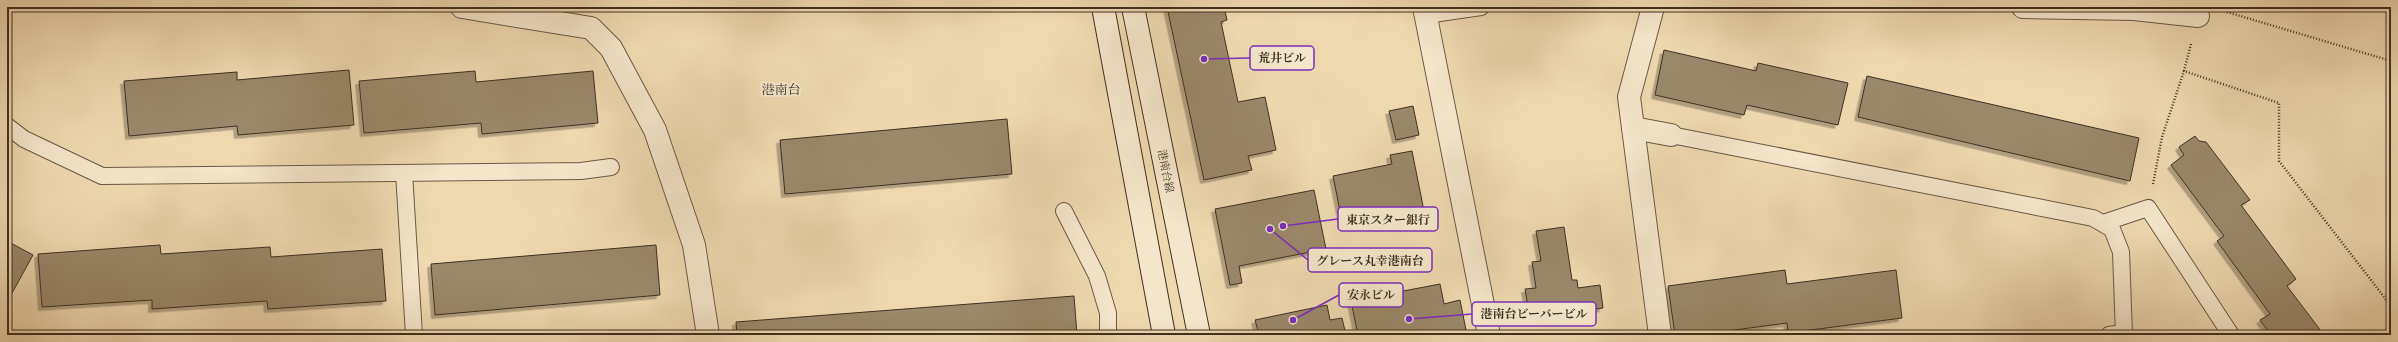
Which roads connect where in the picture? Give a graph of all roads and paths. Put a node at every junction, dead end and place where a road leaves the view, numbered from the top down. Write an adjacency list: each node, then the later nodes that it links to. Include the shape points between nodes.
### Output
1 (462, 7): 23 (street, via 591,28 611,48 660,144 694,245)
2 (1103, 7): 25 (street)
3 (1133, 7): 26 (street, 港南台線)
4 (1481, 7): 7 (lane)
5 (1654, 7): 13 (street, via 1629,97)
6 (2023, 7): 9 (street, via 2134,10)
7 (1425, 11): 27 (street)
8 (2226, 12): 10 (path)
9 (2198, 16): 11 (path)
10 (2391, 61)
11 (2184, 71): 17 (path, via 2162,137); 20 (path, via 2279,103 2279,161)
12 (7, 126): 16 (lane, via 24,140 102,176)
13 (1633, 128): 14 (street); 28 (street)
14 (1671, 135): 19 (lane, via 2093,218)
15 (611, 167): 16 (lane, via 581,171)
16 (404, 173): 22 (lane)
17 (2148, 208): 19 (lane); 29 (lane)
18 (1064, 211): 24 (lane, via 1097,276 1108,312)
19 (2103, 223): 21 (lane, via 2112,229 2121,252)
20 (2391, 306)
21 (2119, 334)
22 (414, 335)
23 (708, 335)
24 (1108, 335)
25 (1164, 335)
26 (1199, 335)
27 (1489, 335)
28 (1660, 335)
29 (2231, 335)

